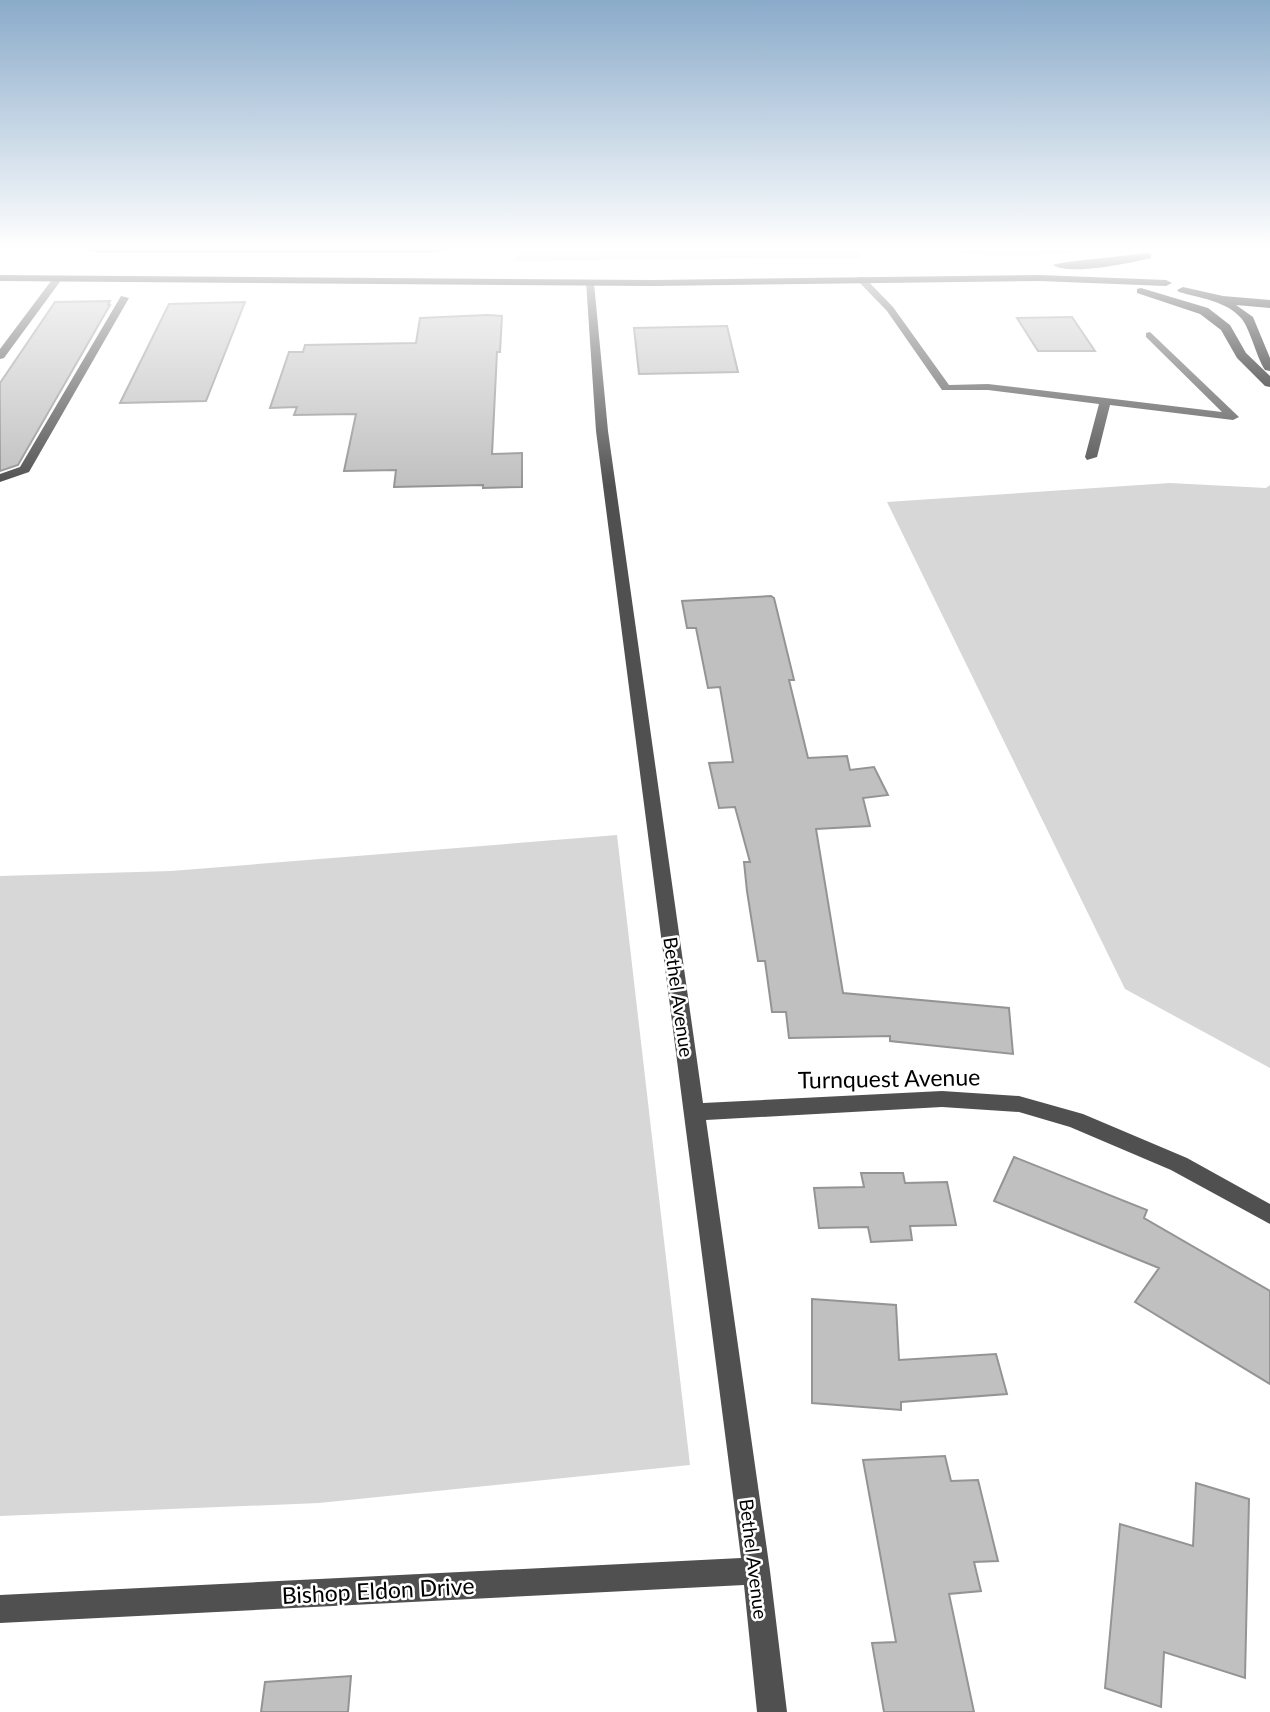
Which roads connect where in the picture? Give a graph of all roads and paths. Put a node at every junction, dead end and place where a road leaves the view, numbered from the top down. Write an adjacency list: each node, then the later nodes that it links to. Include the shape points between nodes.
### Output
1 (22, 327): 8 (street)
2 (107, 327): 13 (street, via 25,469)
3 (593, 327): 14 (street, Bethel Avenue, via 602,430)
4 (903, 327): 11 (street, via 946,388 988,387)
5 (1225, 327): 10 (highway, via 1241,355)
6 (1251, 327): 9 (highway)
7 (1150, 335): 11 (street, via 1233,417)
8 (0, 356)
9 (1270, 367)
10 (1270, 383)
11 (1105, 401): 12 (street)
12 (1091, 457)
13 (0, 478)
14 (695, 1112): 15 (street, Turnquest Avenue, via 942,1099 1019,1104 1076,1120 1179,1164); 16 (street, Bethel Avenue)
15 (1270, 1215)
16 (756, 1571): 17 (street, Bishop Eldon Drive); 18 (street, Bethel Avenue)
17 (0, 1609)
18 (772, 1712)

